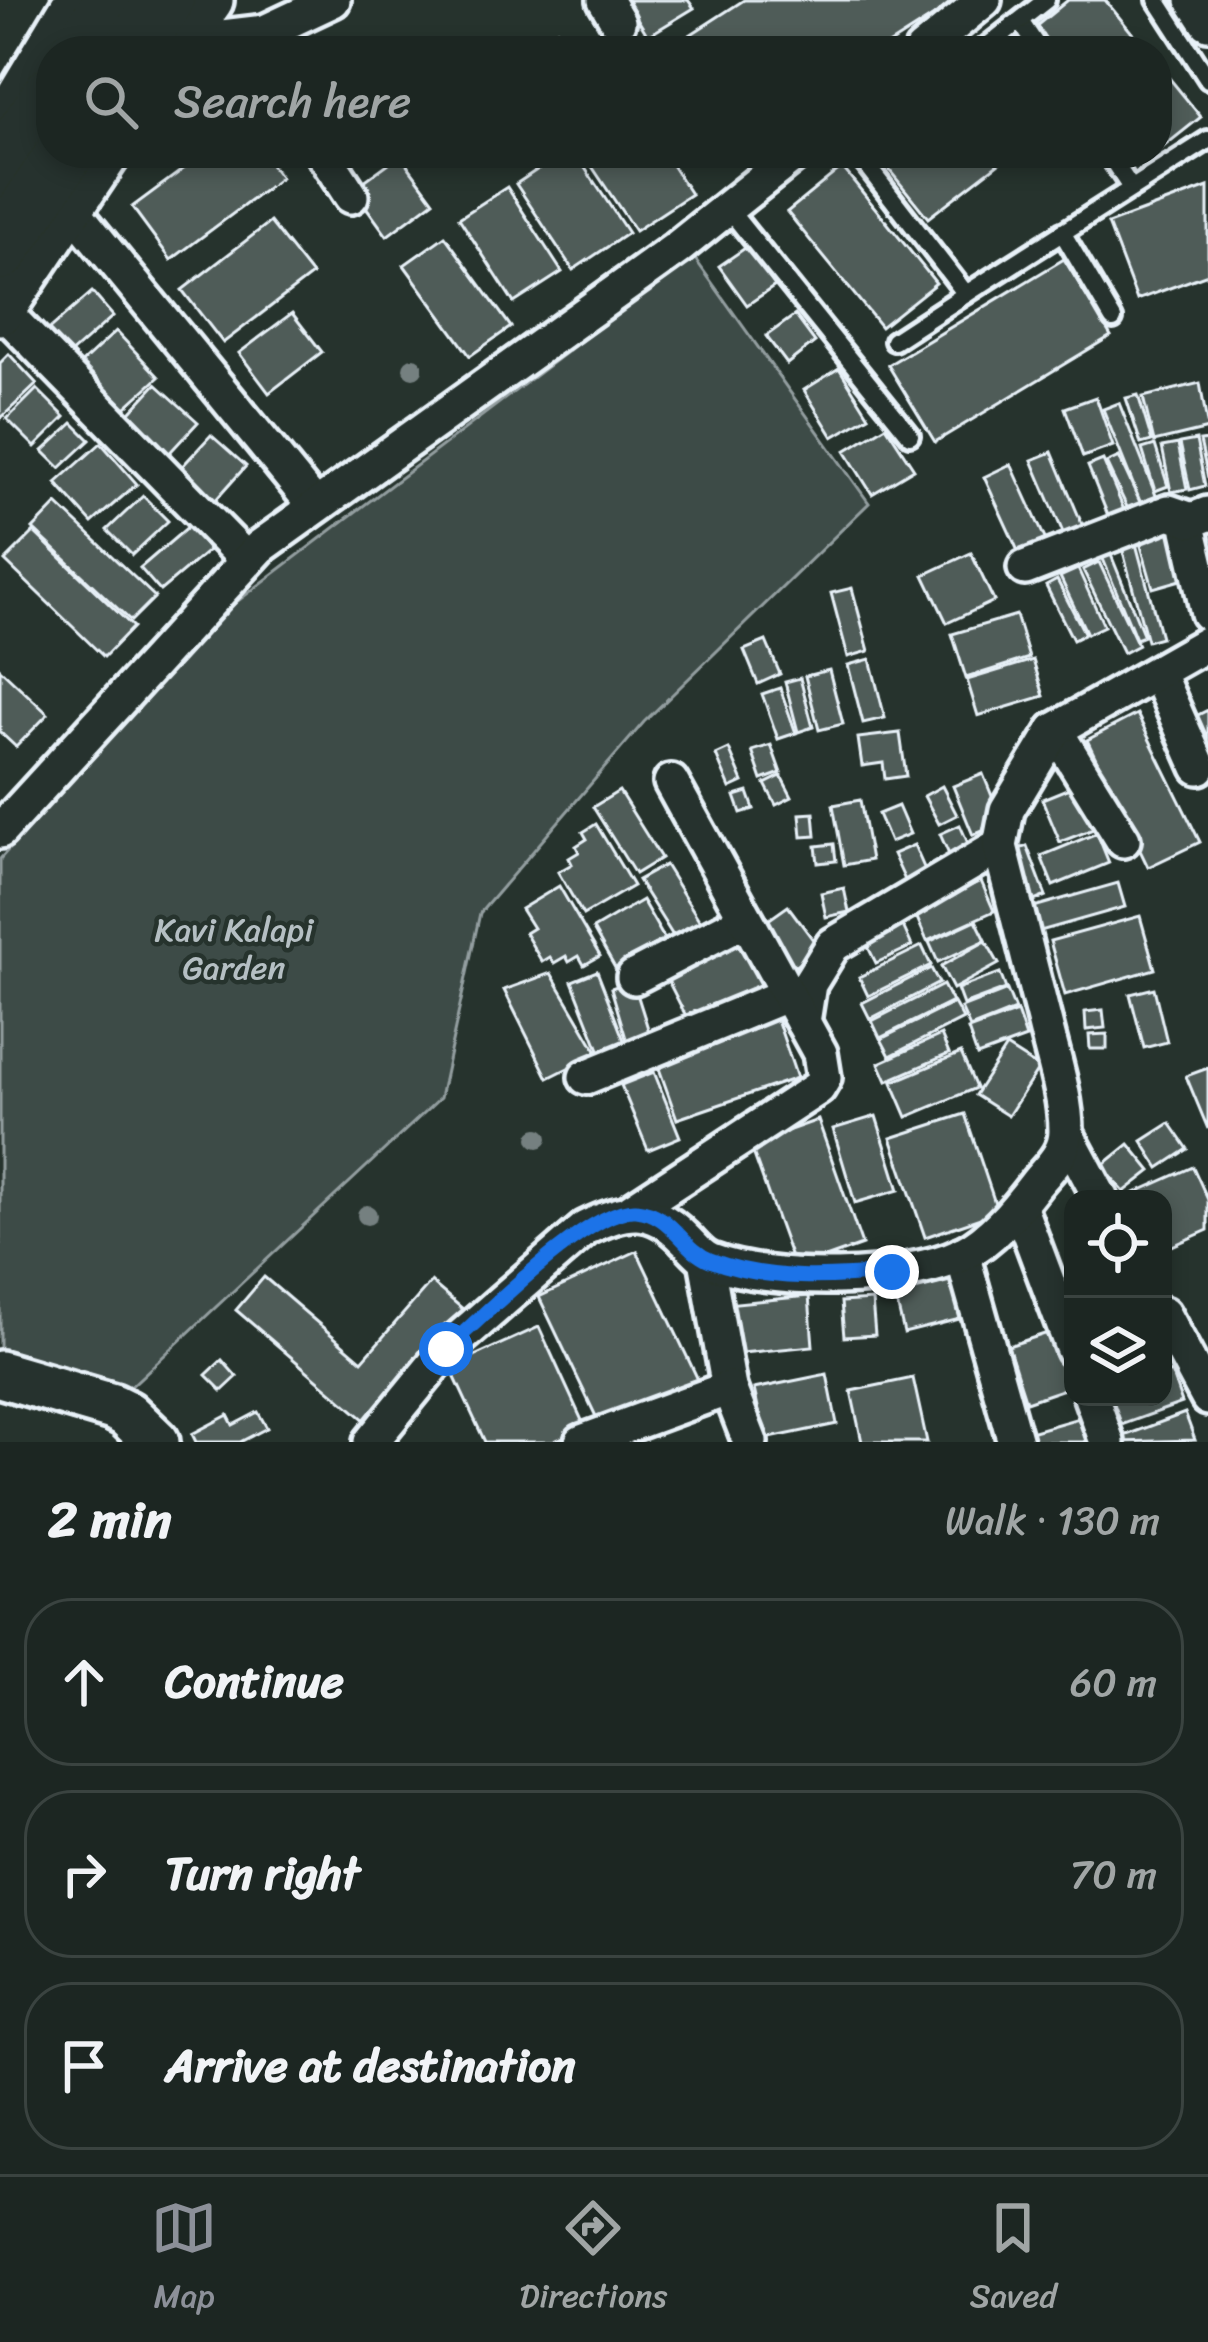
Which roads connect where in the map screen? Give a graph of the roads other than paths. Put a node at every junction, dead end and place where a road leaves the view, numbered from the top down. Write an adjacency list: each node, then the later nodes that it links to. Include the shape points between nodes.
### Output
1 (78, 0): 11 (street)
2 (114, 0): 12 (highway)
3 (210, 0): 13 (street)
4 (333, 0): 14 (street)
5 (983, 0): 15 (street)
6 (1046, 0): 9 (lane)
7 (1157, 0): 18 (lane)
8 (1192, 0): 10 (street)
9 (1020, 21): 16 (lane); 17 (lane)
10 (1208, 22)
11 (69, 36)
12 (90, 36)
13 (163, 36)
14 (266, 36)
15 (940, 36)
16 (1000, 36)
17 (1030, 36)
18 (1208, 79)
19 (1208, 140): 20 (lane)
20 (1172, 162)
21 (332, 168): 28 (street)
22 (776, 168): 29 (street)
23 (868, 168): 32 (lane)
24 (1118, 168): 27 (lane)
25 (1163, 168): 27 (lane)
26 (34, 169): 31 (highway); 33 (street); 37 (street)
27 (1131, 188): 30 (lane)
28 (351, 196)
29 (726, 206): 36 (lane); 37 (street)
30 (1062, 232): 32 (lane); 34 (lane)
31 (0, 251)
32 (966, 294): 35 (lane)
33 (1, 311): 39 (street)
34 (1113, 320)
35 (894, 341)
36 (910, 435)
37 (315, 506): 39 (street)
38 (1200, 517): 40 (street, via 1168,512); 41 (street, via 1189,530)
39 (247, 560): 47 (street)
40 (1024, 568)
41 (1208, 613)
42 (1208, 643): 43 (street)
43 (1158, 674): 44 (street); 45 (street)
44 (1055, 730): 48 (street); 49 (street, via 1007,811)
45 (1199, 766)
46 (671, 782): 50 (street)
47 (0, 831)
48 (1124, 840)
49 (1000, 846): 52 (street, via 833,945); 54 (street)
50 (744, 920): 51 (street); 52 (street)
51 (634, 977)
52 (794, 1008): 53 (street); 57 (street, via 824,1066 818,1088)
53 (586, 1077)
54 (1066, 1135): 55 (street); 56 (street, via 1059,1158)
55 (1096, 1190)
56 (1019, 1206): 58 (street); 60 (street)
57 (632, 1210): 59 (street, via 673,1226); 68 (street, via 586,1228 446,1349)
58 (962, 1254): 59 (street, via 852,1276 765,1274); 71 (street)
59 (706, 1259): 64 (street)
60 (1064, 1326)
61 (1172, 1329): 63 (street)
62 (0, 1373): 67 (street, via 113,1407)
63 (1205, 1386)
64 (729, 1388): 69 (street); 70 (street)
65 (0, 1402): 67 (street)
66 (1093, 1406): 72 (street)
67 (156, 1442)
68 (371, 1442)
69 (582, 1442)
70 (750, 1442)
71 (1015, 1442)
72 (1107, 1442)

